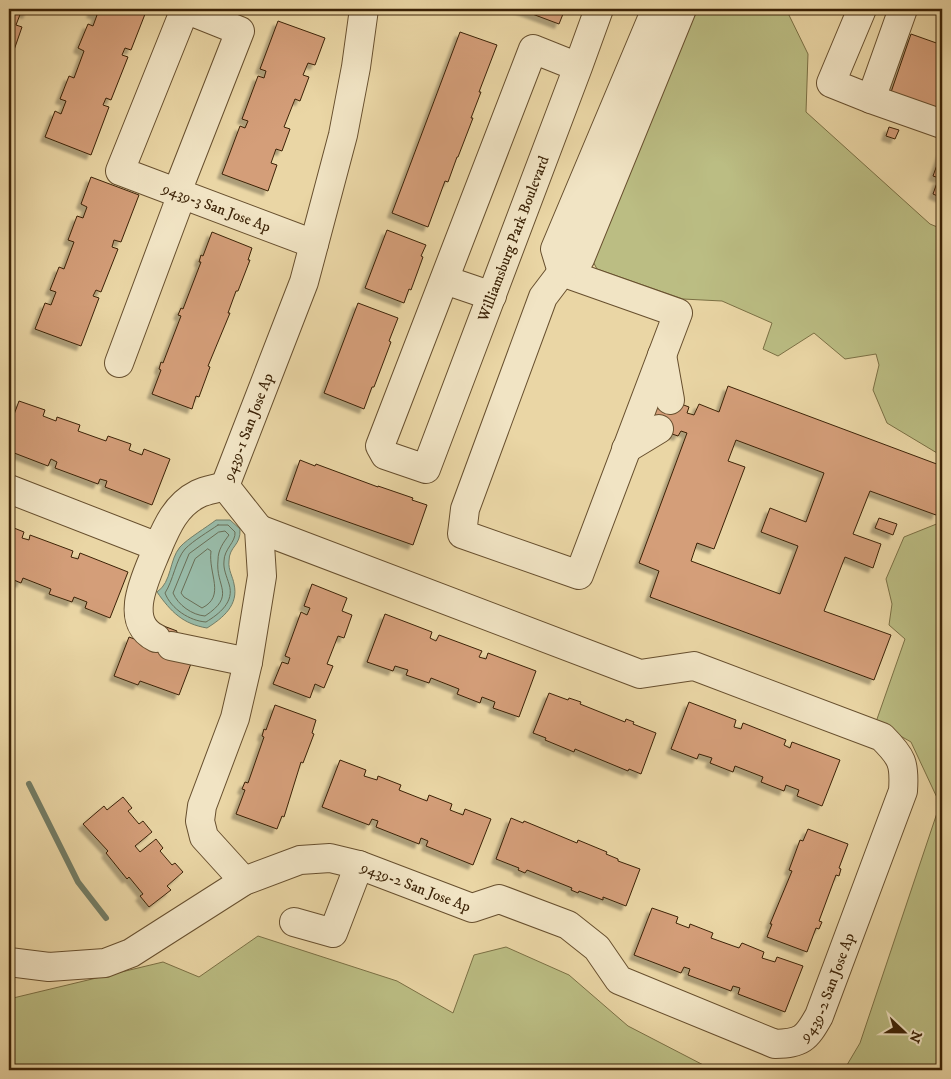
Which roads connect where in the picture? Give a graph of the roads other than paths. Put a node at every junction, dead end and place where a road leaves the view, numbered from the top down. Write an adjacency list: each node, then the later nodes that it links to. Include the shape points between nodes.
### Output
1 (364, 9): 11 (street, 9439-1 San Jose Ap, via 343,135)
2 (599, 9): 7 (street, Williamsburg Park Boulevard)
3 (656, 9): 12 (street, via 556,249)
4 (682, 9): 12 (street, via 580,259)
5 (862, 9): 8 (street, via 832,83)
6 (903, 9): 8 (street)
7 (578, 66): 13 (street, via 533,49); 14 (street, Williamsburg Park Boulevard)
8 (871, 99): 9 (street)
9 (942, 124)
10 (180, 193): 10 (street, 9439-3 San Jose Ap, via 120,170 184,9 240,31); 11 (street, 9439-3 San Jose Ap); 16 (street)
11 (314, 244): 20 (street, 9439-1 San Jose Ap, via 304,282)
12 (562, 272): 15 (street, via 678,313); 19 (street, via 543,297 466,509 462,534 579,575)
13 (445, 280): 14 (street); 14 (street, Williamsburg Park Boulevard, via 380,446 385,455 426,469)
14 (492, 296)
15 (662, 354): 17 (street); 19 (street)
16 (119, 363)
17 (670, 400)
18 (659, 429): 19 (street)
19 (626, 449)
20 (225, 486): 22 (street, 9439-1 San Jose Ap); 23 (street, via 198,494 178,508)
21 (9, 489): 23 (street)
22 (259, 528): 24 (street, via 262,576); 25 (street, 9439-2 San Jose Ap, via 640,674 694,666 882,737 896,751 904,771 903,791 819,1016 810,1032 794,1044 775,1044 619,980 597,948 568,925 500,898 472,908)
23 (158, 547): 24 (street, via 140,596 140,624 149,635 164,642)
24 (248, 662): 26 (street, via 236,718 202,806 200,822 204,837)
25 (359, 865): 26 (street, 9439-2 San Jose Ap, via 330,858 300,860); 27 (street, via 333,933)
26 (244, 881): 28 (street, 9439-2 San Jose Ap, via 131,954 105,964 49,967)
27 (294, 922)
28 (9, 962)

